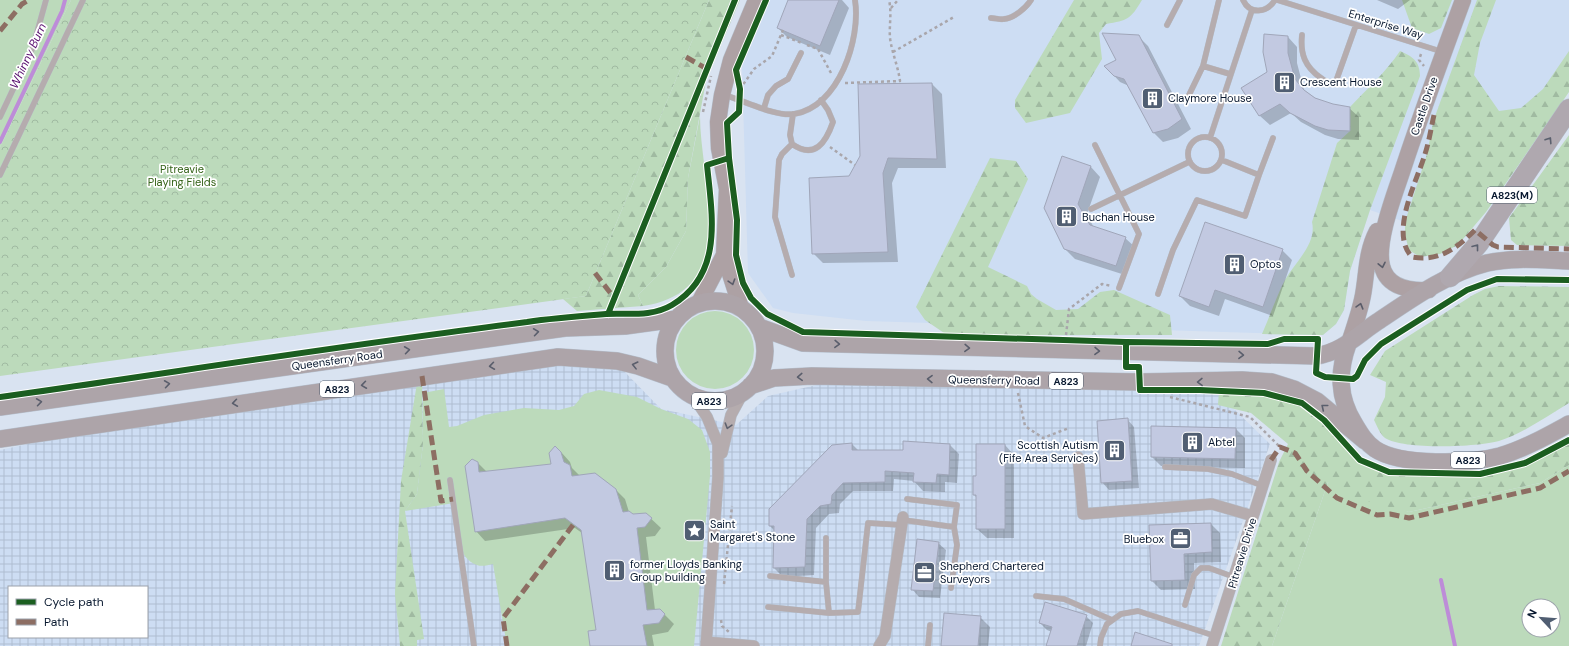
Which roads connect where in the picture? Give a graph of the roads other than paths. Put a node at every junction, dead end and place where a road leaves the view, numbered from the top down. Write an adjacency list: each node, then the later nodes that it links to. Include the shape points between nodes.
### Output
1 (46, 0): 28 (lane, via 33,47)
2 (83, 0): 35 (lane)
3 (756, 0): 22 (street, via 732,60)
4 (855, 0): 12 (lane)
5 (861, 0): 12 (lane)
6 (1031, 0): 14 (lane, via 1015,15 1004,20)
7 (1180, 0): 15 (lane)
8 (1219, 0): 20 (lane)
9 (1243, 0): 13 (lane)
10 (1276, 0): 13 (lane, Enterprise Way, via 1263,11); 16 (lane, Enterprise Way)
11 (1464, 0): 18 (street, Castle Drive)
12 (856, 9): 24 (lane, via 857,19 848,58 839,79)
13 (1252, 10): 21 (lane)
14 (991, 18)
15 (1167, 25)
16 (1356, 25): 17 (lane, via 1335,84 1327,83 1306,64 1300,48); 18 (lane, Enterprise Way)
17 (1302, 36)
18 (1443, 52): 39 (street, Castle Drive)
19 (801, 53): 25 (lane, via 788,79 776,86 768,95)
20 (1203, 66): 21 (lane); 23 (lane)
21 (1230, 74): 29 (lane)
22 (722, 95): 25 (lane); 40 (street, via 718,122 719,148 727,189)
23 (1188, 97)
24 (821, 100): 27 (lane); 31 (lane, via 834,122 829,135 819,147 811,150 799,149)
25 (764, 108): 27 (lane, via 782,114)
26 (1569, 109): 43 (highway, A823(M), one-way to 26, via 1479,243)
27 (793, 114): 31 (lane, via 790,135)
28 (0, 117)
29 (1210, 138): 33 (lane, via 1220,146); 34 (lane, via 1201,137 1193,141 1188,152)
30 (1273, 138): 36 (lane)
31 (792, 144): 42 (lane, via 779,160 776,217)
32 (1095, 145): 37 (lane)
33 (1222, 160): 34 (lane, via 1214,170 1206,172 1194,168); 36 (lane)
34 (1189, 162): 37 (lane)
35 (0, 174)
36 (1259, 175): 46 (lane, via 1245,216 1197,200 1173,250)
37 (1119, 196): 38 (lane); 44 (lane, via 1139,234)
38 (1091, 209)
39 (1388, 213): 45 (street, Castle Drive, one-way to 45, via 1380,251 1384,271 1394,283 1407,290); 51 (street, Castle Drive, one-way to 39, via 1363,294 1370,247)
40 (724, 255): 47 (street); 48 (street, one-way to 48)
41 (1569, 261): 43 (main road, A823, via 1523,260 1487,263)
42 (792, 275)
43 (1450, 277): 45 (main road, A823)
44 (1119, 288)
45 (1429, 290): 51 (main road, A823, via 1375,323)
46 (1158, 294)
47 (699, 303): 48 (main road, A823, via 713,301); 49 (main road, A823, via 686,310)
48 (741, 308): 50 (main road, A823)
49 (676, 320): 52 (main road, A823, via 668,333 664,348); 55 (main road, Queensferry Road, one-way to 49, via 564,328 625,326)
50 (759, 327): 51 (main road, A823, one-way to 51, via 804,343 819,344 1308,356 1326,354); 53 (main road, A823, via 764,342 764,358 759,373)
51 (1348, 344): 58 (main road, A823, via 1340,372 1340,389 1348,414)
52 (672, 378): 54 (main road, A823); 57 (main road, A823, one-way to 57, via 617,361 558,356)
53 (747, 388): 54 (main road, A823, via 737,396 721,401 707,401); 58 (main road, Queensferry Road / A823, one-way to 53, via 1317,401 1294,389 1272,382 812,376 774,378); 62 (street, one-way to 62, via 731,415)
54 (693, 396): 62 (street, via 707,417 718,444)
55 (0, 407)
56 (1569, 424): 58 (main road, A823, via 1540,440 1500,456 1476,460 1406,460 1390,457)
57 (0, 439)
58 (1365, 441)
59 (1078, 457): 66 (street, via 1083,514 1212,504)
60 (1272, 460): 64 (street, Pitreavie Drive)
61 (1165, 467): 64 (lane, via 1208,469 1232,474)
62 (718, 477): 81 (street)
63 (450, 480): 82 (lane)
64 (1263, 486): 66 (street, Pitreavie Drive)
65 (907, 500): 68 (lane, via 957,505)
66 (1253, 516): 71 (street, Pitreavie Drive)
67 (903, 521): 68 (lane); 77 (lane, via 868,523 858,612); 84 (street, via 885,636)
68 (954, 527): 73 (lane, via 957,545)
69 (826, 538): 72 (lane)
70 (770, 576): 72 (lane)
71 (1235, 577): 75 (lane, via 1209,568 1201,568 1194,575); 80 (street, Pitreavie Drive)
72 (826, 582): 77 (lane)
73 (951, 588)
74 (1036, 596): 78 (lane, via 1064,599)
75 (1185, 605)
76 (768, 607): 77 (lane)
77 (829, 613)
78 (1112, 620): 80 (lane, via 1122,614 1138,611); 86 (lane, via 1107,624)
79 (930, 625): 85 (lane)
80 (1213, 641)
81 (706, 644): 83 (street)
82 (474, 646)
83 (754, 646)
84 (879, 646)
85 (928, 646)
86 (1100, 646)

